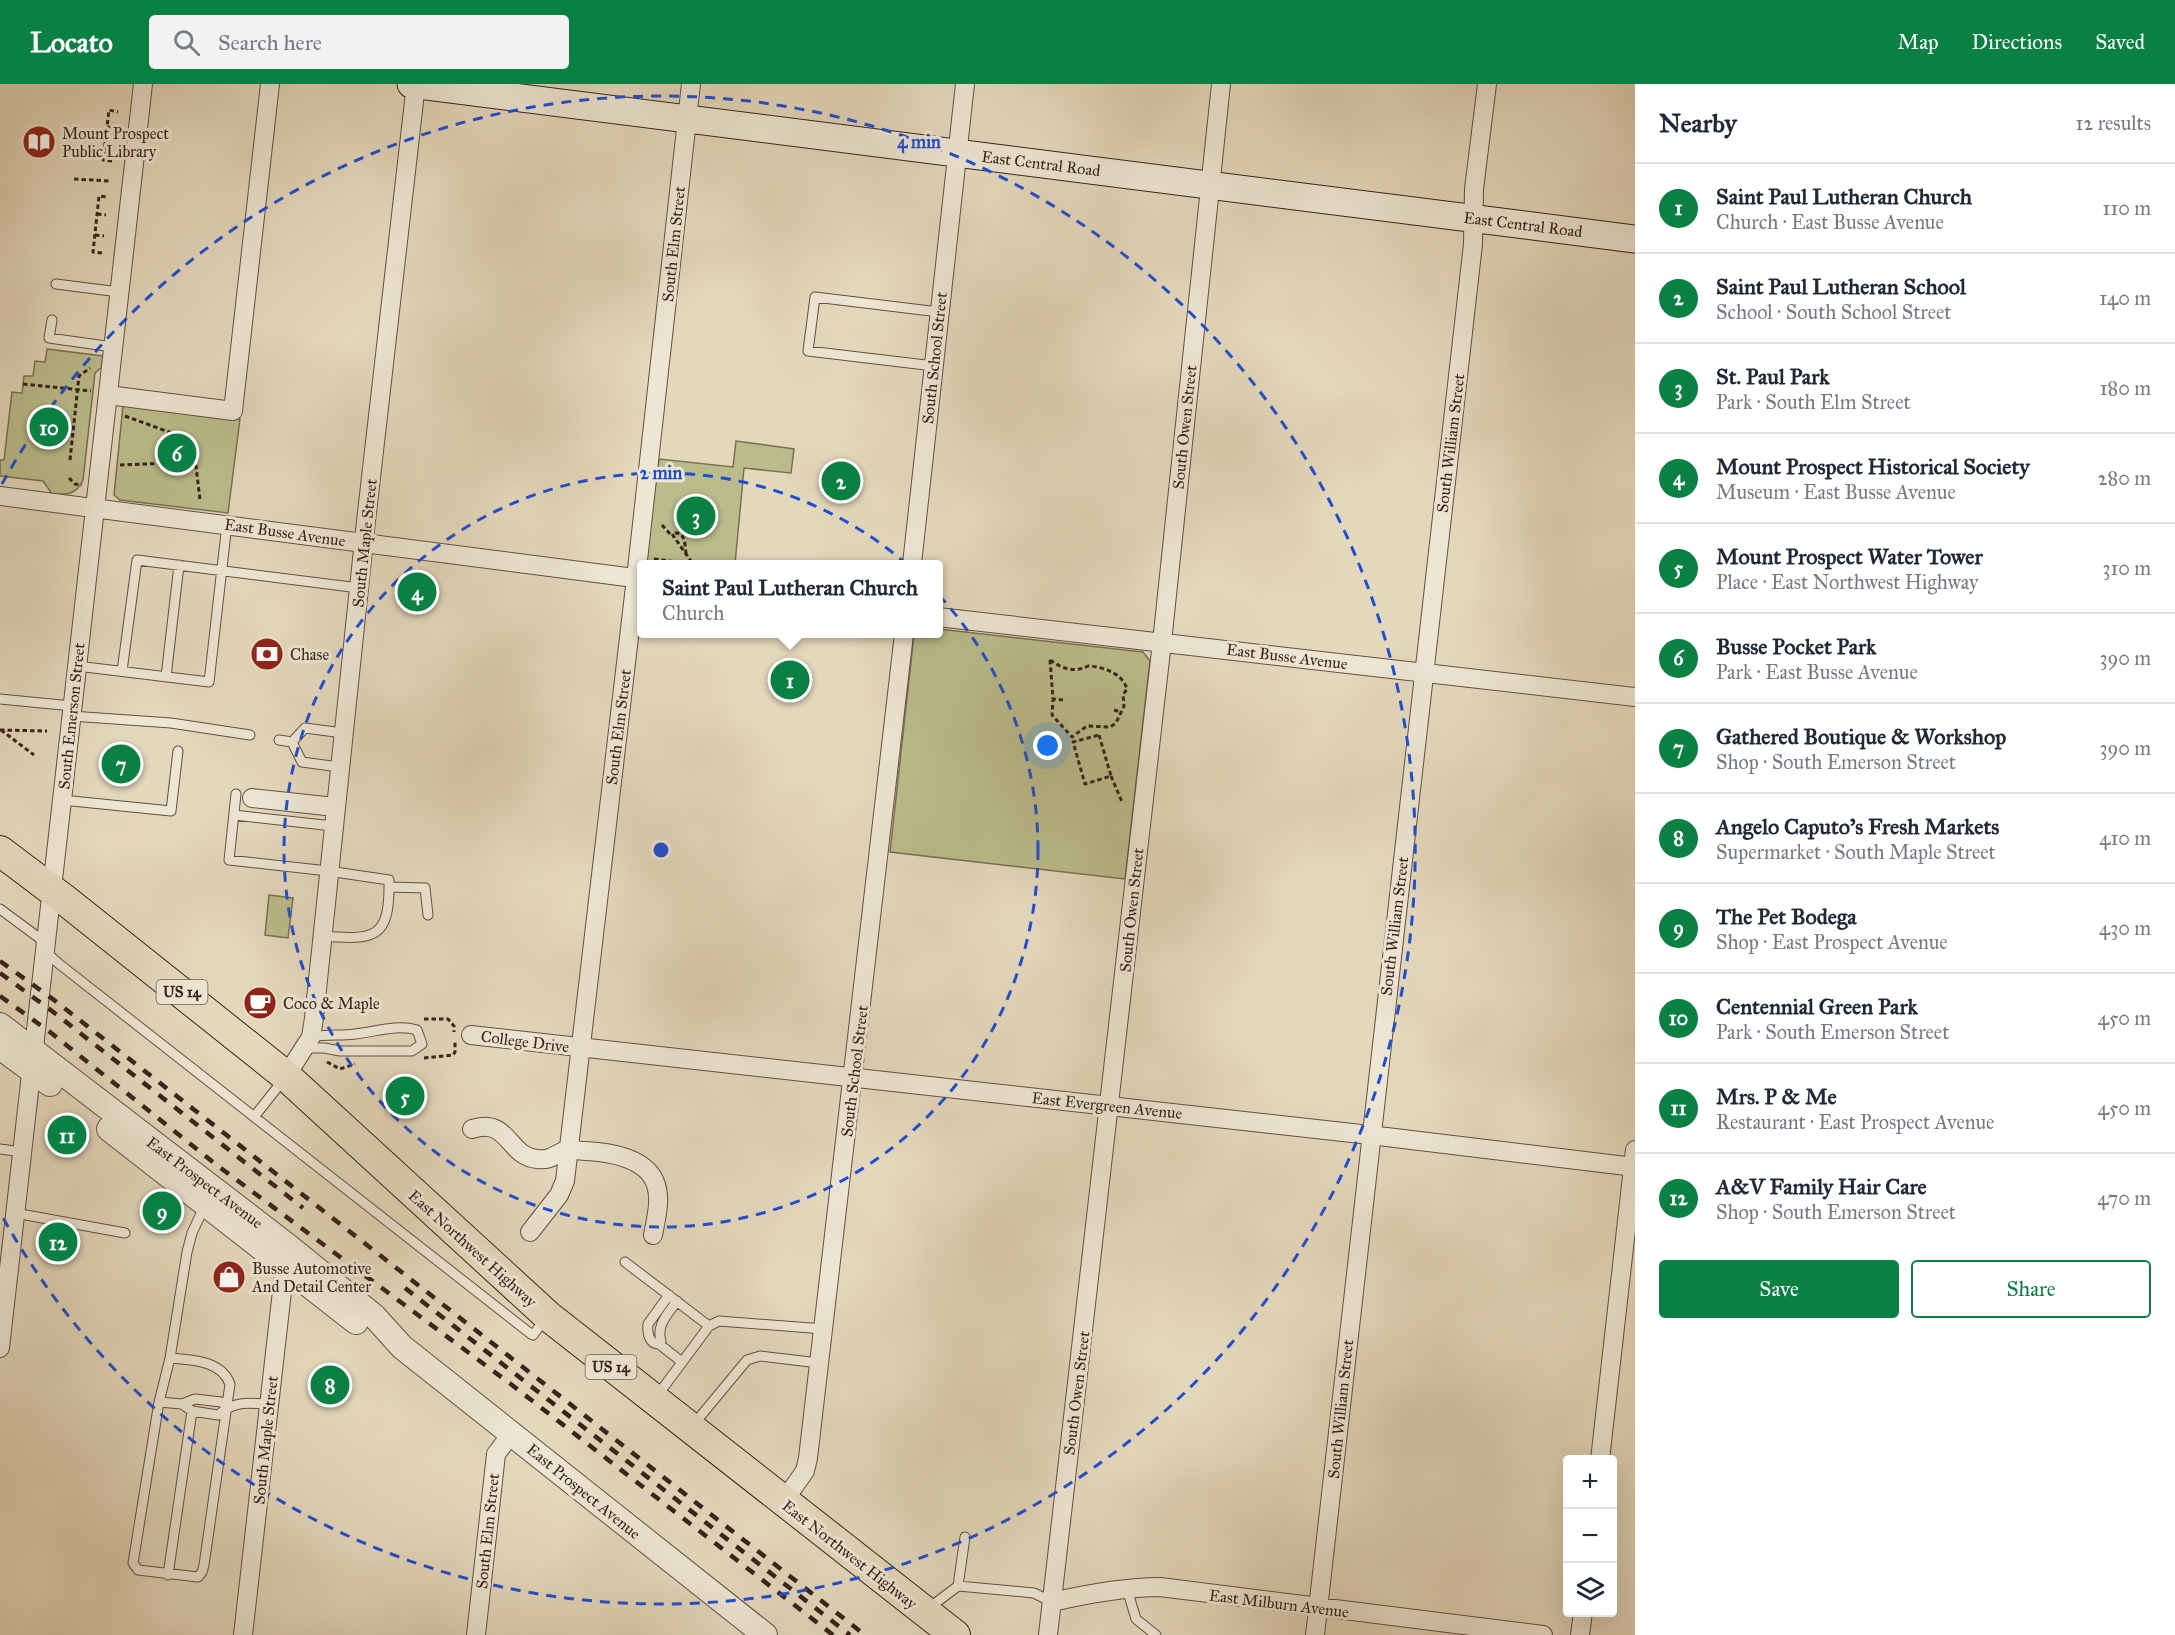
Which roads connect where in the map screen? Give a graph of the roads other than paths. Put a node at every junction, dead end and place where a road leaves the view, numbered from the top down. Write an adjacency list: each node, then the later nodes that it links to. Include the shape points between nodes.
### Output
1 (143, 84): 15 (street, South Emerson Street)
2 (270, 84): 20 (street, via 233,411)
3 (411, 84): 4 (main road, East Central Road)
4 (416, 84): 9 (main road, East Central Road); 24 (street, South Maple Street)
5 (691, 84): 9 (street, South Elm Street)
6 (965, 84): 10 (street, South School Street)
7 (1221, 84): 11 (street, South Owen Street)
8 (1487, 84): 12 (street, South William Street)
9 (687, 119): 10 (main road, East Central Road); 25 (street, South Elm Street)
10 (956, 152): 11 (main road, East Central Road); 16 (street, South School Street)
11 (1210, 184): 12 (main road, East Central Road); 34 (street, South Owen Street)
12 (1474, 218): 13 (main road, East Central Road); 37 (street, South William Street)
13 (1635, 239)
14 (56, 284): 15 (lane)
15 (119, 292): 18 (street, South Emerson Street)
16 (939, 312): 19 (street, South School Street); 19 (lane, via 815,297 808,351)
17 (52, 320): 18 (lane, via 49,338)
18 (113, 346): 20 (street, South Emerson Street)
19 (934, 366): 26 (street, South School Street)
20 (100, 393): 22 (street, South Emerson Street)
21 (0, 496): 22 (street, East Busse Avenue)
22 (95, 507): 23 (street, East Busse Avenue); 35 (street, South Emerson Street)
23 (227, 524): 24 (street, East Busse Avenue); 28 (lane)
24 (363, 543): 29 (street, East Busse Avenue); 30 (street, South Maple Street)
25 (641, 560)
26 (912, 560)
27 (179, 565): 28 (lane); 36 (lane, via 137,560); 38 (lane)
28 (222, 570): 30 (lane); 38 (lane, via 209,682)
29 (637, 579)
30 (359, 588): 42 (street, South Maple Street)
31 (637, 595): 65 (street, South Elm Street)
32 (943, 617): 34 (street, East Busse Avenue)
33 (903, 638): 68 (street, South School Street)
34 (1162, 642): 37 (street, East Busse Avenue); 69 (street, South Owen Street)
35 (77, 666): 36 (lane); 41 (street, South Emerson Street)
36 (122, 671): 38 (lane)
37 (1423, 673): 39 (street, East Busse Avenue); 72 (street, South William Street)
38 (166, 677)
39 (1635, 697)
40 (0, 699): 41 (lane)
41 (72, 711): 43 (lane); 49 (street, South Emerson Street)
42 (343, 733): 45 (lane, via 305,729); 47 (street, South Maple Street)
43 (250, 735)
44 (279, 740): 45 (lane)
45 (292, 742): 47 (lane, via 302,762)
46 (178, 751): 49 (lane, via 171,811)
47 (339, 767): 50 (street, South Maple Street)
48 (244, 796): 50 (street); 51 (lane)
49 (62, 800): 56 (street, South Emerson Street)
50 (334, 807): 52 (street, South Maple Street)
51 (234, 815): 52 (lane); 54 (lane, via 229,860)
52 (333, 826): 54 (street, South Maple Street)
53 (0, 851): 56 (main road, East Northwest Highway / US 14)
54 (328, 871): 55 (lane, via 389,880); 59 (street, South Maple Street)
55 (389, 887): 58 (lane, via 425,888); 59 (lane, via 386,917 376,934)
56 (52, 890): 60 (street, South Emerson Street); 67 (main road, East Northwest Highway / US 14)
57 (0, 909): 60 (lane)
58 (428, 915)
59 (321, 936): 63 (street, South Maple Street)
60 (45, 947): 66 (street, South Emerson Street); 70 (lane, via 58,963)
61 (0, 1025): 66 (street, East Prospect Avenue)
62 (471, 1035): 65 (street, College Drive)
63 (308, 1043): 63 (lane, via 321,1035 406,1027 417,1030 422,1044 412,1052 340,1051); 67 (street)
64 (0, 1047): 66 (street, East Prospect Avenue)
65 (579, 1048): 68 (street, East Evergreen Avenue); 74 (street, South Elm Street)
66 (32, 1060): 75 (street, South Emerson Street); 77 (street, East Prospect Avenue); 82 (street, East Prospect Avenue)
67 (286, 1076): 70 (lane); 85 (main road, East Northwest Highway / US 14)
68 (853, 1077): 69 (street, East Evergreen Avenue); 87 (street, South School Street)
69 (1109, 1105): 72 (street, East Evergreen Avenue); 106 (street, South Owen Street)
70 (254, 1117): 85 (lane, via 531,1334)
71 (471, 1129): 74 (street, via 496,1128 524,1155 536,1159 554,1158)
72 (1370, 1135): 76 (street, East Evergreen Avenue); 107 (street, South William Street)
73 (0, 1149): 75 (lane)
74 (567, 1150): 79 (street, South Elm Street, via 563,1188); 81 (street, via 610,1153 651,1174 658,1200)
75 (22, 1152): 78 (street, South Emerson Street)
76 (1634, 1161): 100 (street)
77 (205, 1204): 82 (street, East Prospect Avenue); 89 (lane, via 187,1252)
78 (15, 1213): 80 (lane); 88 (street, South Emerson Street)
79 (530, 1232)
80 (125, 1233)
81 (653, 1235)
82 (286, 1256): 95 (street, South Maple Street); 99 (street, East Prospect Avenue, via 374,1316 402,1347)
83 (625, 1262): 84 (lane)
84 (673, 1298): 86 (lane); 90 (lane, via 648,1324 650,1339)
85 (548, 1316): 92 (main road, East Northwest Highway / US 14)
86 (709, 1326): 87 (lane, via 728,1320); 90 (lane)
87 (824, 1329): 91 (street, South School Street)
88 (0, 1348)
89 (170, 1358): 93 (lane); 96 (lane, via 210,1364 223,1374 230,1384)
90 (682, 1362): 92 (lane)
91 (819, 1364): 98 (lane, via 760,1356 747,1360); 101 (street, South School Street, via 805,1471)
92 (654, 1400): 98 (main road, East Northwest Highway / US 14)
93 (159, 1402): 94 (lane); 103 (lane, via 134,1563 138,1570)
94 (182, 1404): 96 (lane, via 195,1399); 97 (lane)
95 (269, 1404): 96 (lane); 110 (street, South Maple Street)
96 (228, 1406): 97 (lane, via 218,1415); 103 (lane, via 202,1572 198,1577)
97 (192, 1411): 103 (lane)
98 (690, 1429): 101 (main road, East Northwest Highway / US 14)
99 (512, 1433): 111 (street, South Elm Street, via 496,1454); 112 (street, East Prospect Avenue)
100 (1601, 1455)
101 (783, 1502): 108 (main road, East Northwest Highway / US 14)
102 (965, 1537): 104 (lane)
103 (168, 1575)
104 (958, 1586): 106 (lane, via 1034,1593); 108 (lane)
105 (1127, 1589): 106 (street, East Milburn Avenue); 107 (street, East Milburn Avenue, via 1160,1587); 115 (lane, via 1136,1619)
106 (1052, 1602): 114 (street, South Owen Street)
107 (1318, 1608): 116 (street, South William Street); 117 (street, East Milburn Avenue)
108 (924, 1611): 113 (main road, East Northwest Highway / US 14)
109 (1583, 1617): 118 (street)
110 (243, 1635)
111 (476, 1635)
112 (765, 1635)
113 (955, 1635)
114 (1048, 1635)
115 (1156, 1635)
116 (1315, 1635)
117 (1543, 1635)
118 (1581, 1635)

